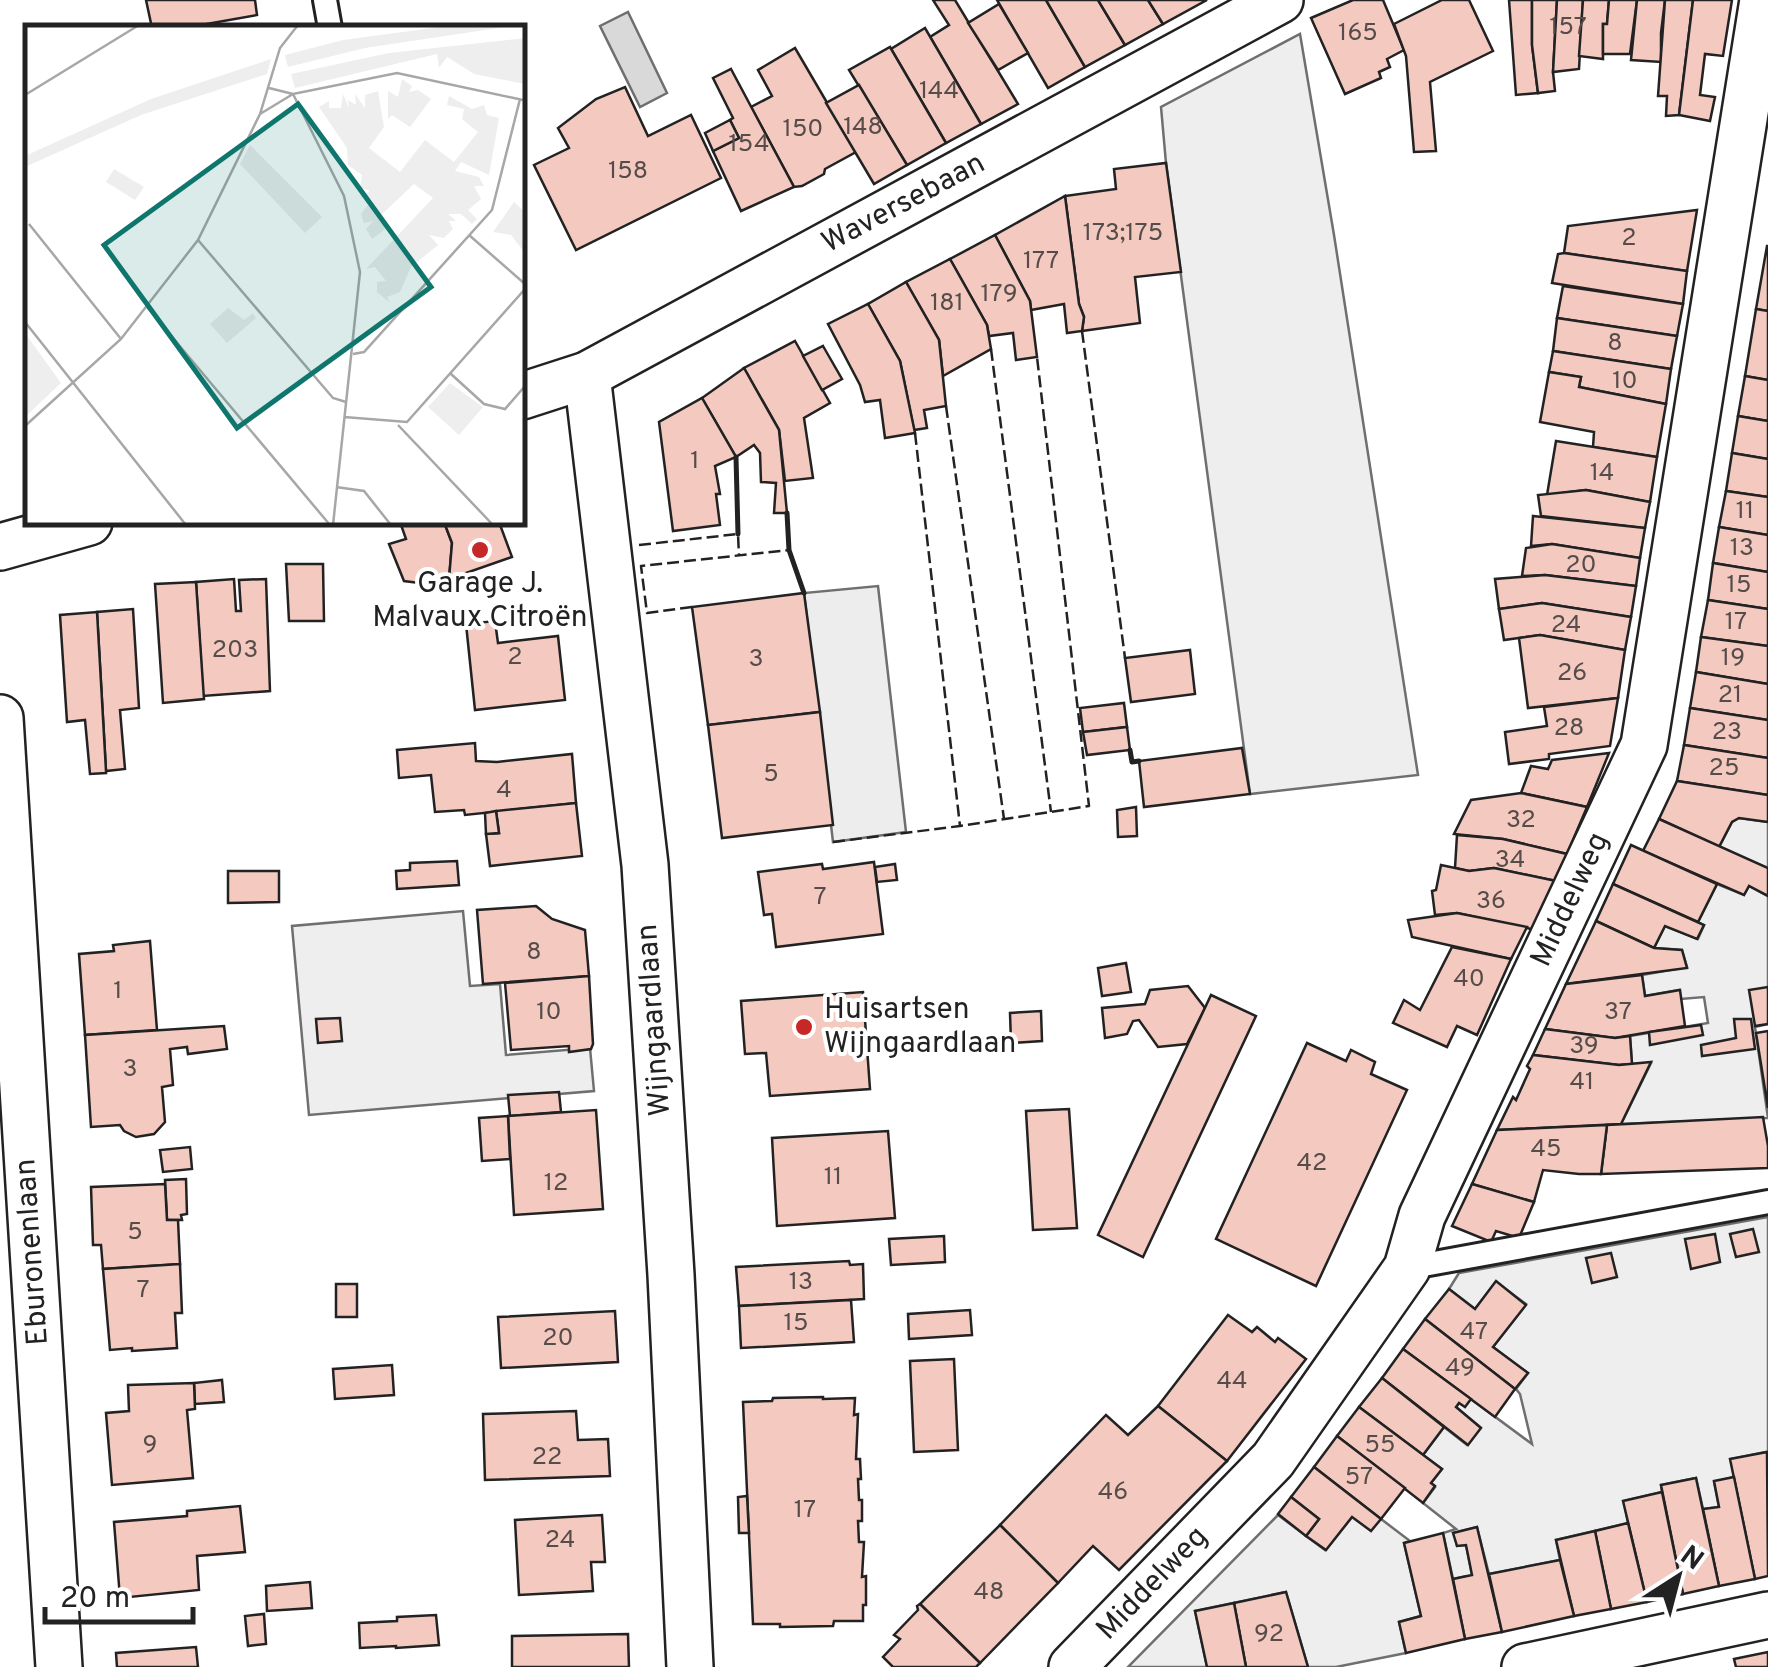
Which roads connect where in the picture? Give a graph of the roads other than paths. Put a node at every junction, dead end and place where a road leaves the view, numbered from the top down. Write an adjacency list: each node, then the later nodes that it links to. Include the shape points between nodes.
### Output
1 (325, 0): 4 (lane)
2 (1280, 0): 5 (street, Waversebaan)
3 (1763, 0): 11 (street, Middelweg, via 1644,745 1422,1216)
4 (329, 25)
5 (587, 375): 6 (street, Waversebaan); 14 (street, Wijngaardlaan, via 645,865)
6 (525, 395)
7 (78, 525): 8 (street)
8 (0, 547)
9 (0, 718): 13 (street, Eburonenlaan)
10 (1768, 1202): 11 (lane)
11 (1408, 1268): 15 (street, Middelweg, via 1273,1460)
12 (1768, 1615): 16 (street)
13 (59, 1667)
14 (690, 1667)
15 (1072, 1667)
16 (1524, 1667)

